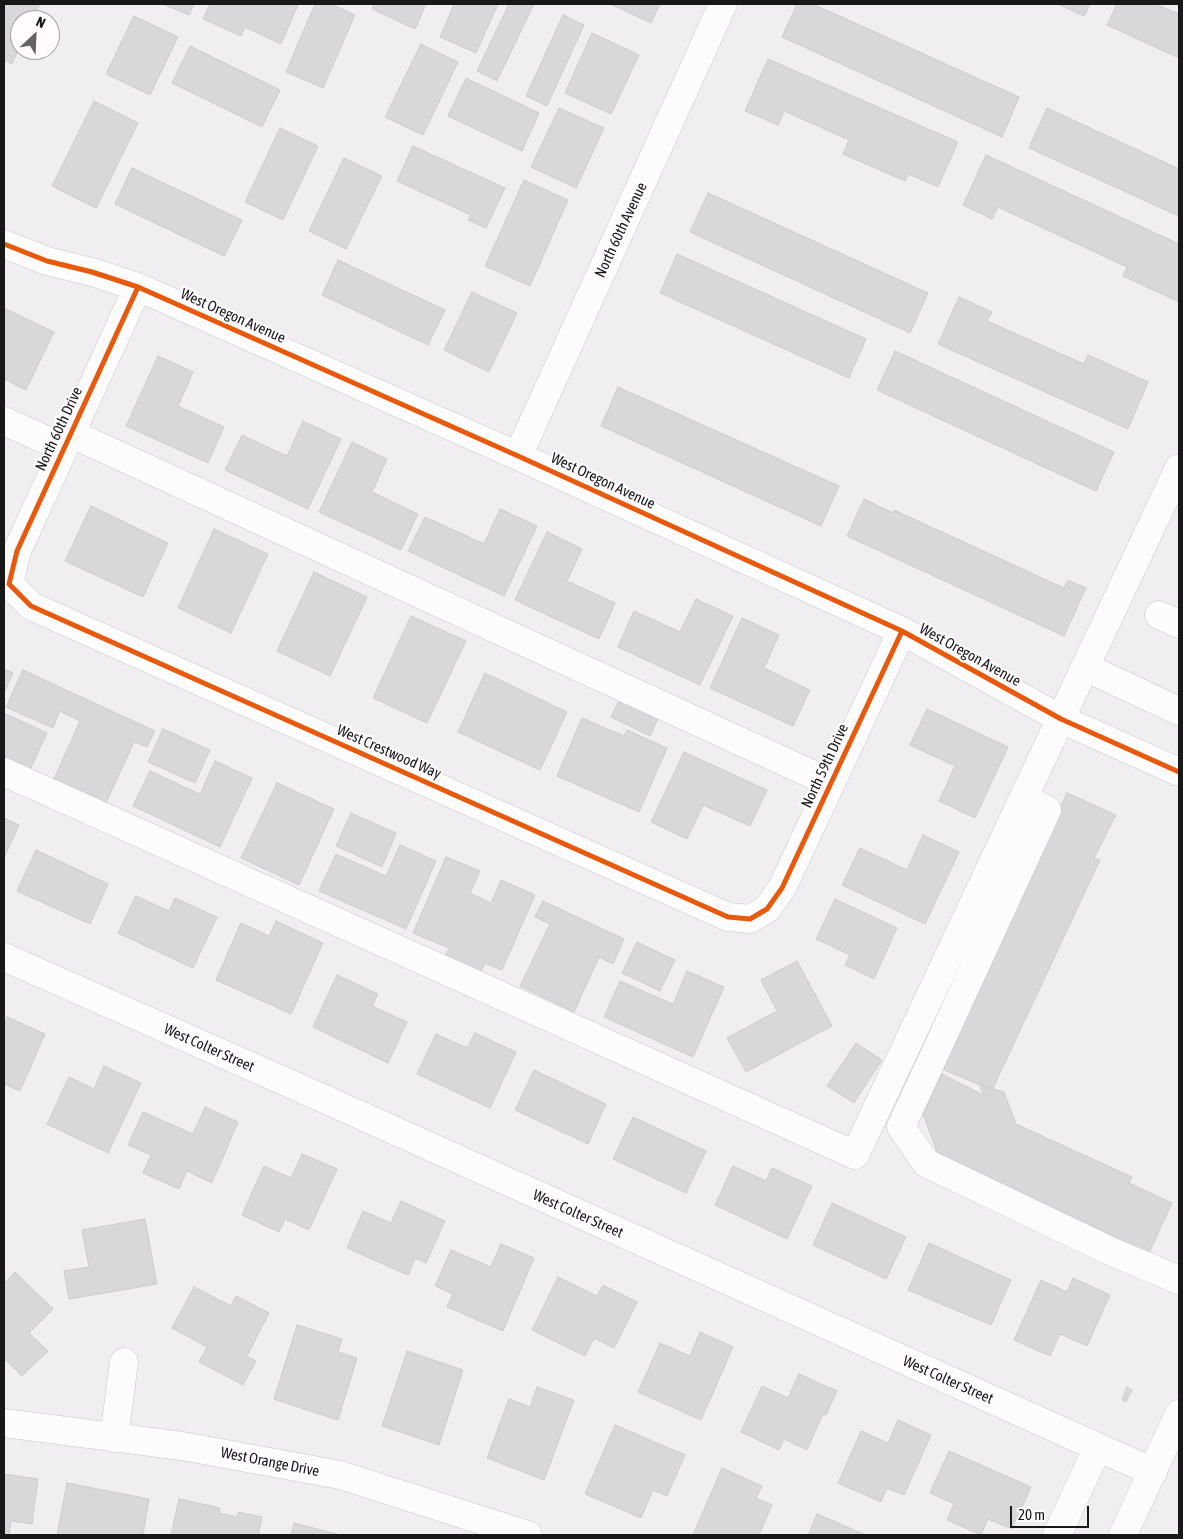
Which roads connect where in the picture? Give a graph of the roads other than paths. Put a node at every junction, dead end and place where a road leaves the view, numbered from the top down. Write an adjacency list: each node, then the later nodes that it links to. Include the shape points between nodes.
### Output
1 (723, 4): 6 (street, North 60th Avenue)
2 (4, 244): 3 (street, West Oregon Avenue, via 47,261)
3 (138, 287): 5 (street, North 60th Drive); 6 (street, West Oregon Avenue)
4 (4, 420): 5 (street)
5 (67, 440): 8 (street, North 60th Drive, via 17,551); 15 (street)
6 (518, 456): 9 (street, West Oregon Avenue)
7 (1179, 468): 10 (street)
8 (9, 584): 17 (street, West Crestwood Way, via 32,606 728,917 750,920)
9 (902, 631): 12 (street, West Oregon Avenue); 15 (street, North 59th Drive)
10 (1085, 667): 11 (street); 12 (street)
11 (1179, 711)
12 (1061, 719): 14 (street, West Oregon Avenue); 16 (street)
13 (4, 772): 16 (street, via 855,1155)
14 (1179, 772)
15 (831, 783): 17 (street, North 59th Drive, via 782,888)
16 (1024, 798): 19 (street, via 1047,810 901,1127 926,1162 1110,1251)
17 (766, 909)
18 (4, 957): 24 (street, West Colter Street)
19 (1179, 1280)
20 (124, 1362): 23 (street)
21 (1179, 1414): 25 (street)
22 (4, 1423): 23 (street, West Orange Drive)
23 (114, 1438): 26 (street, West Orange Drive, via 182,1446 340,1475)
24 (1098, 1447): 25 (street, West Colter Street); 27 (street)
25 (1153, 1472): 28 (street)
26 (528, 1535)
27 (1057, 1535)
28 (1123, 1535)

